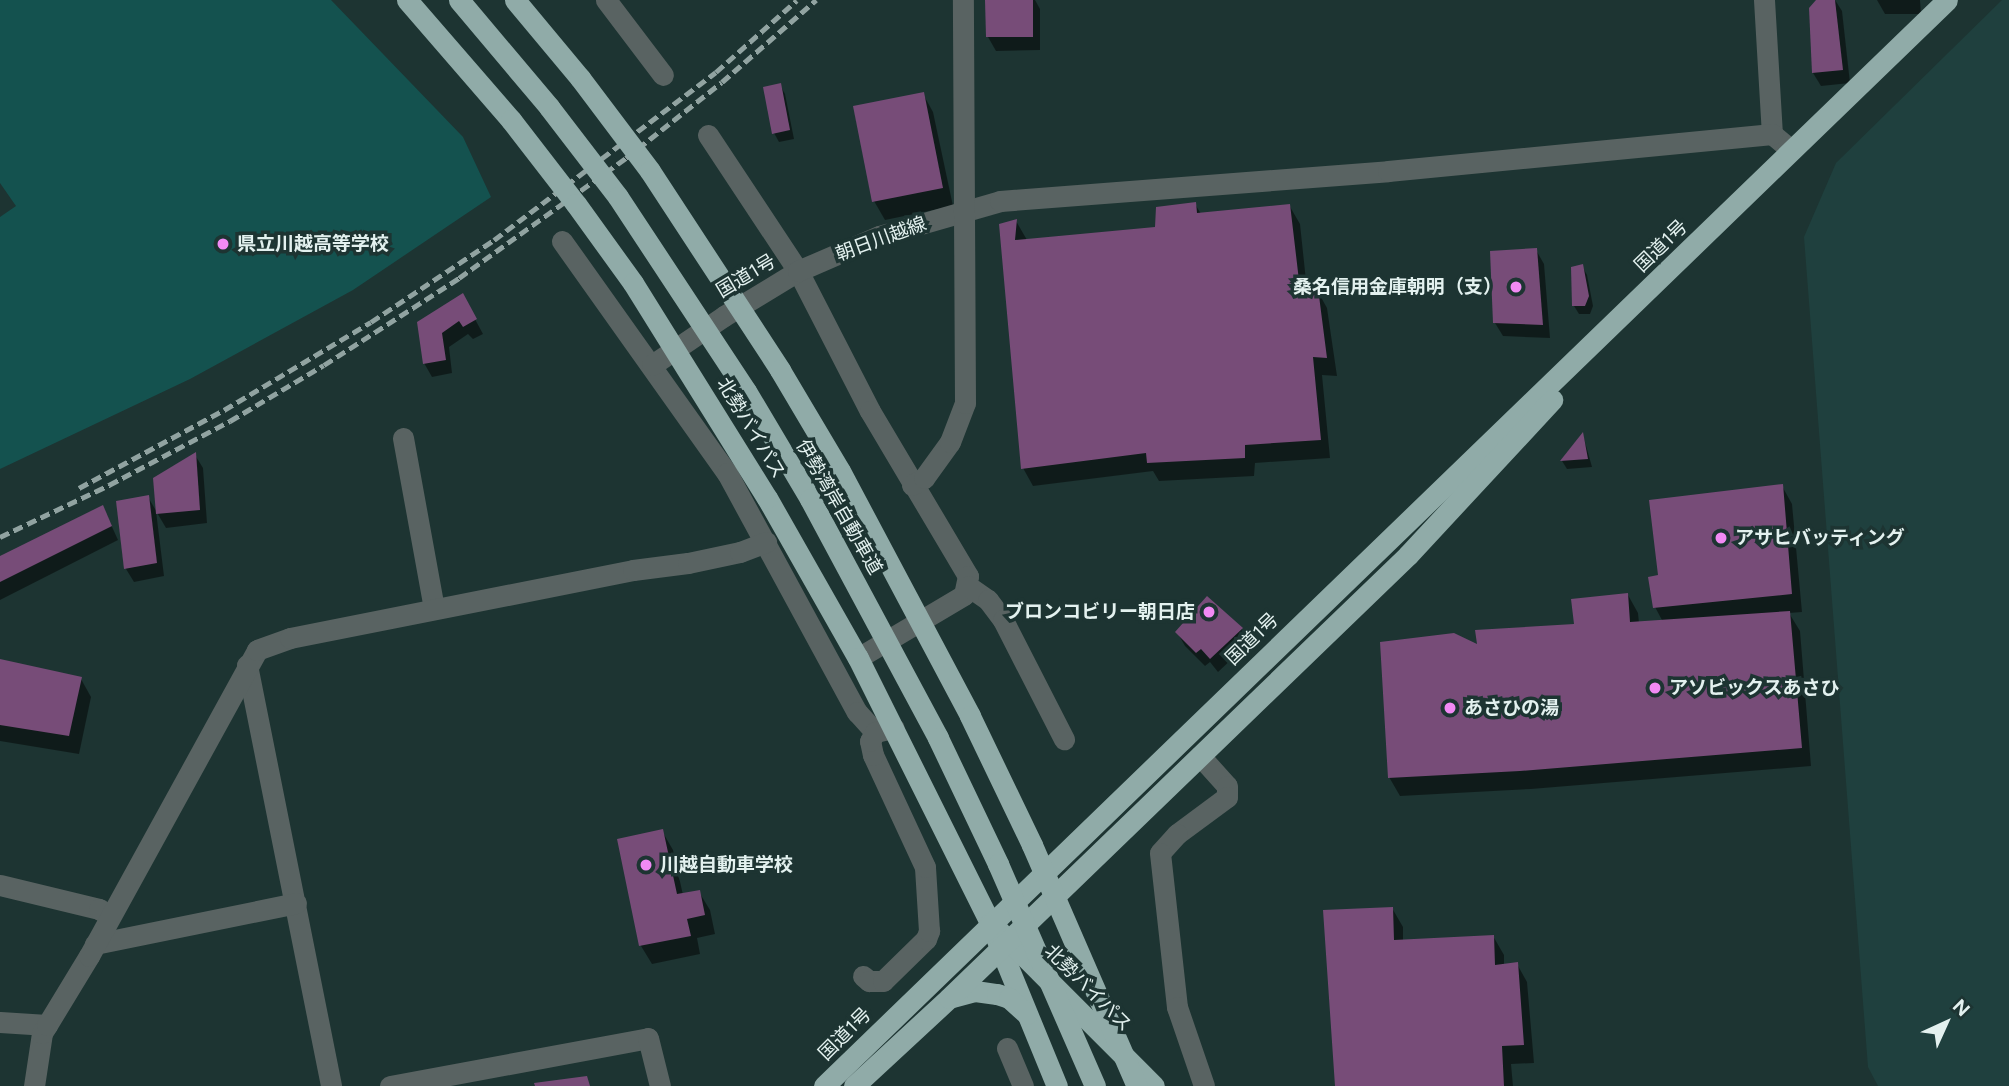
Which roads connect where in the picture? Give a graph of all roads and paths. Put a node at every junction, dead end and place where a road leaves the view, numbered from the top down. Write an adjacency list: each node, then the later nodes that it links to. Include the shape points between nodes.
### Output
1 (407, 0): 22 (highway, 北勢バイパス, bridge, via 511,120 633,283 768,498)
2 (459, 0): 47 (highway, 伊勢湾岸自動車道, bridge, via 550,107 618,197 739,380 803,487 938,738)
3 (515, 0): 48 (highway, 伊勢湾岸自動車道, bridge, via 650,171 730,289 840,471 970,716)
4 (606, 0): 8 (street)
5 (963, 0): 12 (street)
6 (1764, 0): 9 (street)
7 (1947, 0): 11 (highway, 国道1号)
8 (663, 75)
9 (1772, 134): 11 (street); 12 (street, 朝日川越線, via 1388,171 1000,201)
10 (708, 135): 15 (street)
11 (1791, 150): 13 (highway, 国道1号)
12 (965, 211): 15 (street, 朝日川越線, via 880,236); 18 (street, via 965,403 950,442 924,478)
13 (1713, 226): 26 (highway, 国道1号, via 1408,555); 30 (highway, 国道1号)
14 (562, 241): 16 (street)
15 (798, 271): 16 (street, 国道1号); 18 (street, 国道1号)
16 (652, 365): 19 (street, via 727,472)
17 (403, 438): 21 (street)
18 (912, 485): 20 (street, 国道1号, via 963,566)
19 (766, 542): 21 (street, via 688,563); 24 (street, via 857,712)
20 (968, 586): 22 (street, via 956,602); 25 (street, 国道1号, via 988,600 1003,620)
21 (434, 608): 23 (street, via 290,638 257,650)
22 (858, 658): 24 (highway, 北勢バイパス)
23 (247, 665): 28 (street); 29 (street)
24 (885, 730): 30 (highway, 北勢バイパス); 33 (street, via 870,741 873,755 925,867 929,931 883,981)
25 (1064, 738)
26 (1200, 756): 32 (highway, 国道1号); 50 (street, via 1227,786 1227,797 1177,834 1160,853 1177,1007)
27 (0, 884): 29 (street, via 99,909)
28 (296, 903): 31 (street); 40 (street)
29 (110, 916): 31 (street)
30 (990, 923): 32 (highway, 北勢バイパス); 43 (highway, 国道1号)
31 (95, 944): 37 (street)
32 (1005, 944): 34 (highway, 国道1号); 35 (highway, 北勢バイパス); 49 (highway, 北勢バイパス)
33 (863, 976)
34 (949, 998): 35 (highway, via 975,991 997,994 1009,998); 44 (highway, 国道1号)
35 (1029, 1016): 46 (highway, 北勢バイパス)
36 (0, 1022): 37 (street)
37 (47, 1025): 39 (street)
38 (1007, 1048): 45 (street)
39 (34, 1086)
40 (331, 1086)
41 (390, 1086): 42 (street, via 648,1038)
42 (660, 1086)
43 (824, 1086)
44 (853, 1086)
45 (1023, 1086)
46 (1057, 1086)
47 (1095, 1086)
48 (1137, 1086)
49 (1154, 1086)
50 (1204, 1086)

